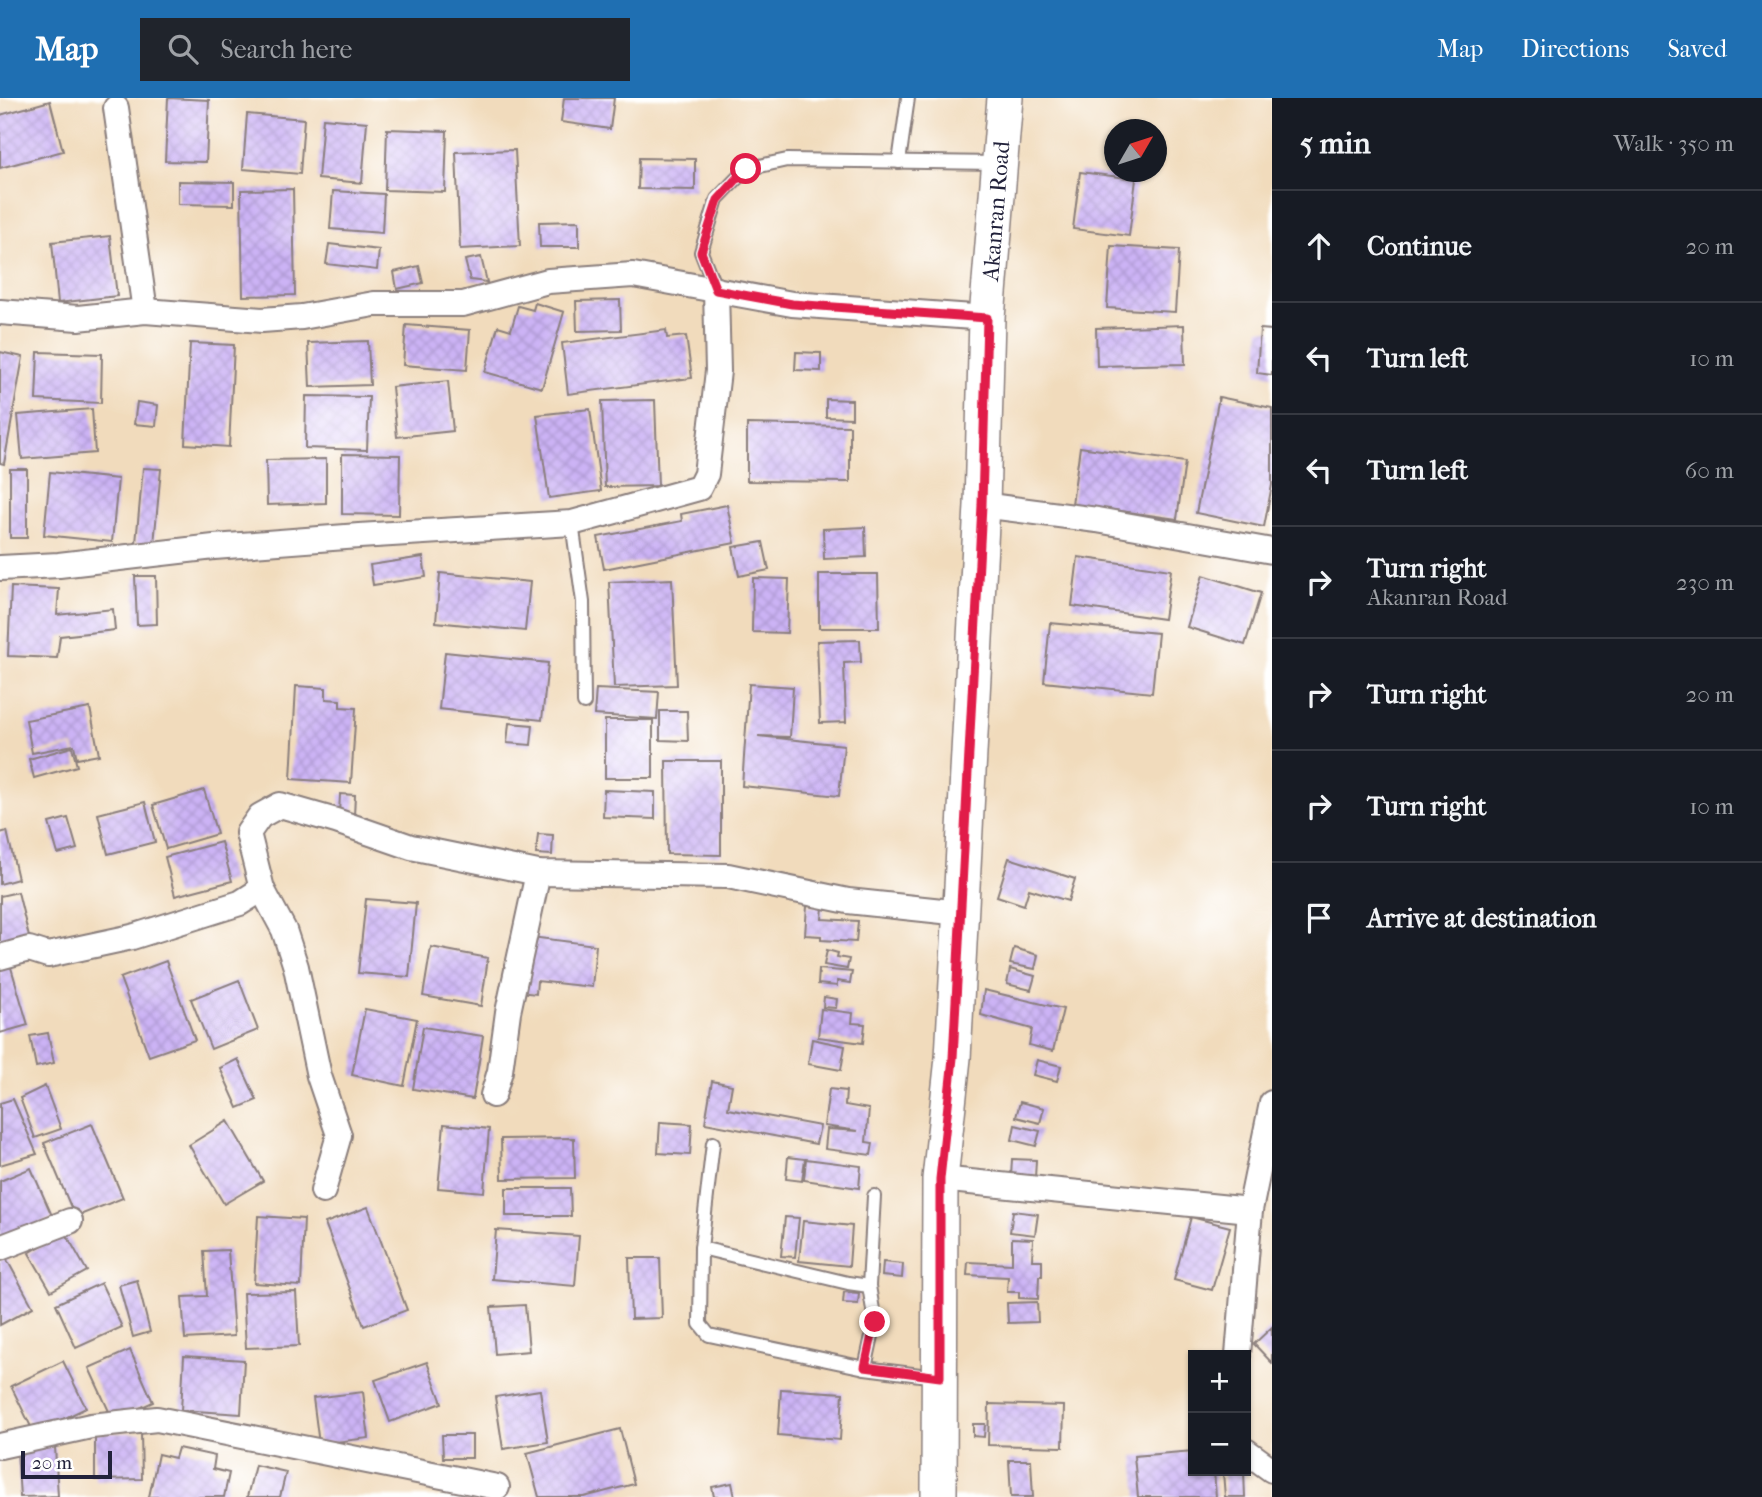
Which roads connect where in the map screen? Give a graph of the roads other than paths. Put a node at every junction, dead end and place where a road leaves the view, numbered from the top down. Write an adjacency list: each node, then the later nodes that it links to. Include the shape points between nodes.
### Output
1 (908, 98): 4 (lane)
2 (1005, 98): 5 (main road, Akanran Road)
3 (116, 108): 8 (street)
4 (899, 162): 5 (lane); 6 (lane, via 787,160 746,169 718,200 701,252)
5 (1000, 163): 9 (main road, Akanran Road)
6 (716, 290): 8 (street, via 633,275 548,281 463,304 374,304 302,317 262,320); 9 (street, via 792,304); 11 (street, via 718,371 706,474 699,488)
7 (0, 312): 8 (street, via 78,318)
8 (145, 312)
9 (987, 318): 10 (main road, Akanran Road)
10 (982, 505): 12 (street); 17 (main road, Akanran Road)
11 (572, 523): 13 (street, via 214,547); 14 (lane, via 583,602)
12 (1272, 551)
13 (0, 568)
14 (584, 703)
15 (538, 873): 16 (street, via 411,847 280,805 260,817 248,833); 17 (street, via 728,876 848,901); 19 (street)
16 (262, 889): 18 (street, via 240,902 132,937 48,955 29,949); 23 (street, via 284,930 296,967 319,1076 339,1135)
17 (961, 913): 22 (main road, Akanran Road)
18 (0, 957)
19 (493, 1095)
20 (1272, 1103): 25 (street)
21 (713, 1143): 28 (lane)
22 (940, 1179): 25 (street); 32 (main road, Akanran Road)
23 (323, 1191)
24 (874, 1196): 29 (lane)
25 (1250, 1210): 30 (street)
26 (70, 1221): 27 (street)
27 (0, 1248)
28 (701, 1248): 29 (lane); 31 (lane, via 700,1324 709,1335)
29 (869, 1286): 31 (lane, via 875,1322)
30 (1238, 1350)
31 (865, 1367): 32 (lane)
32 (940, 1377): 37 (main road, Akanran Road)
33 (0, 1446): 36 (street, via 91,1426 157,1419)
34 (1251, 1455): 35 (street)
35 (1272, 1470)
36 (497, 1487)
37 (939, 1497)

